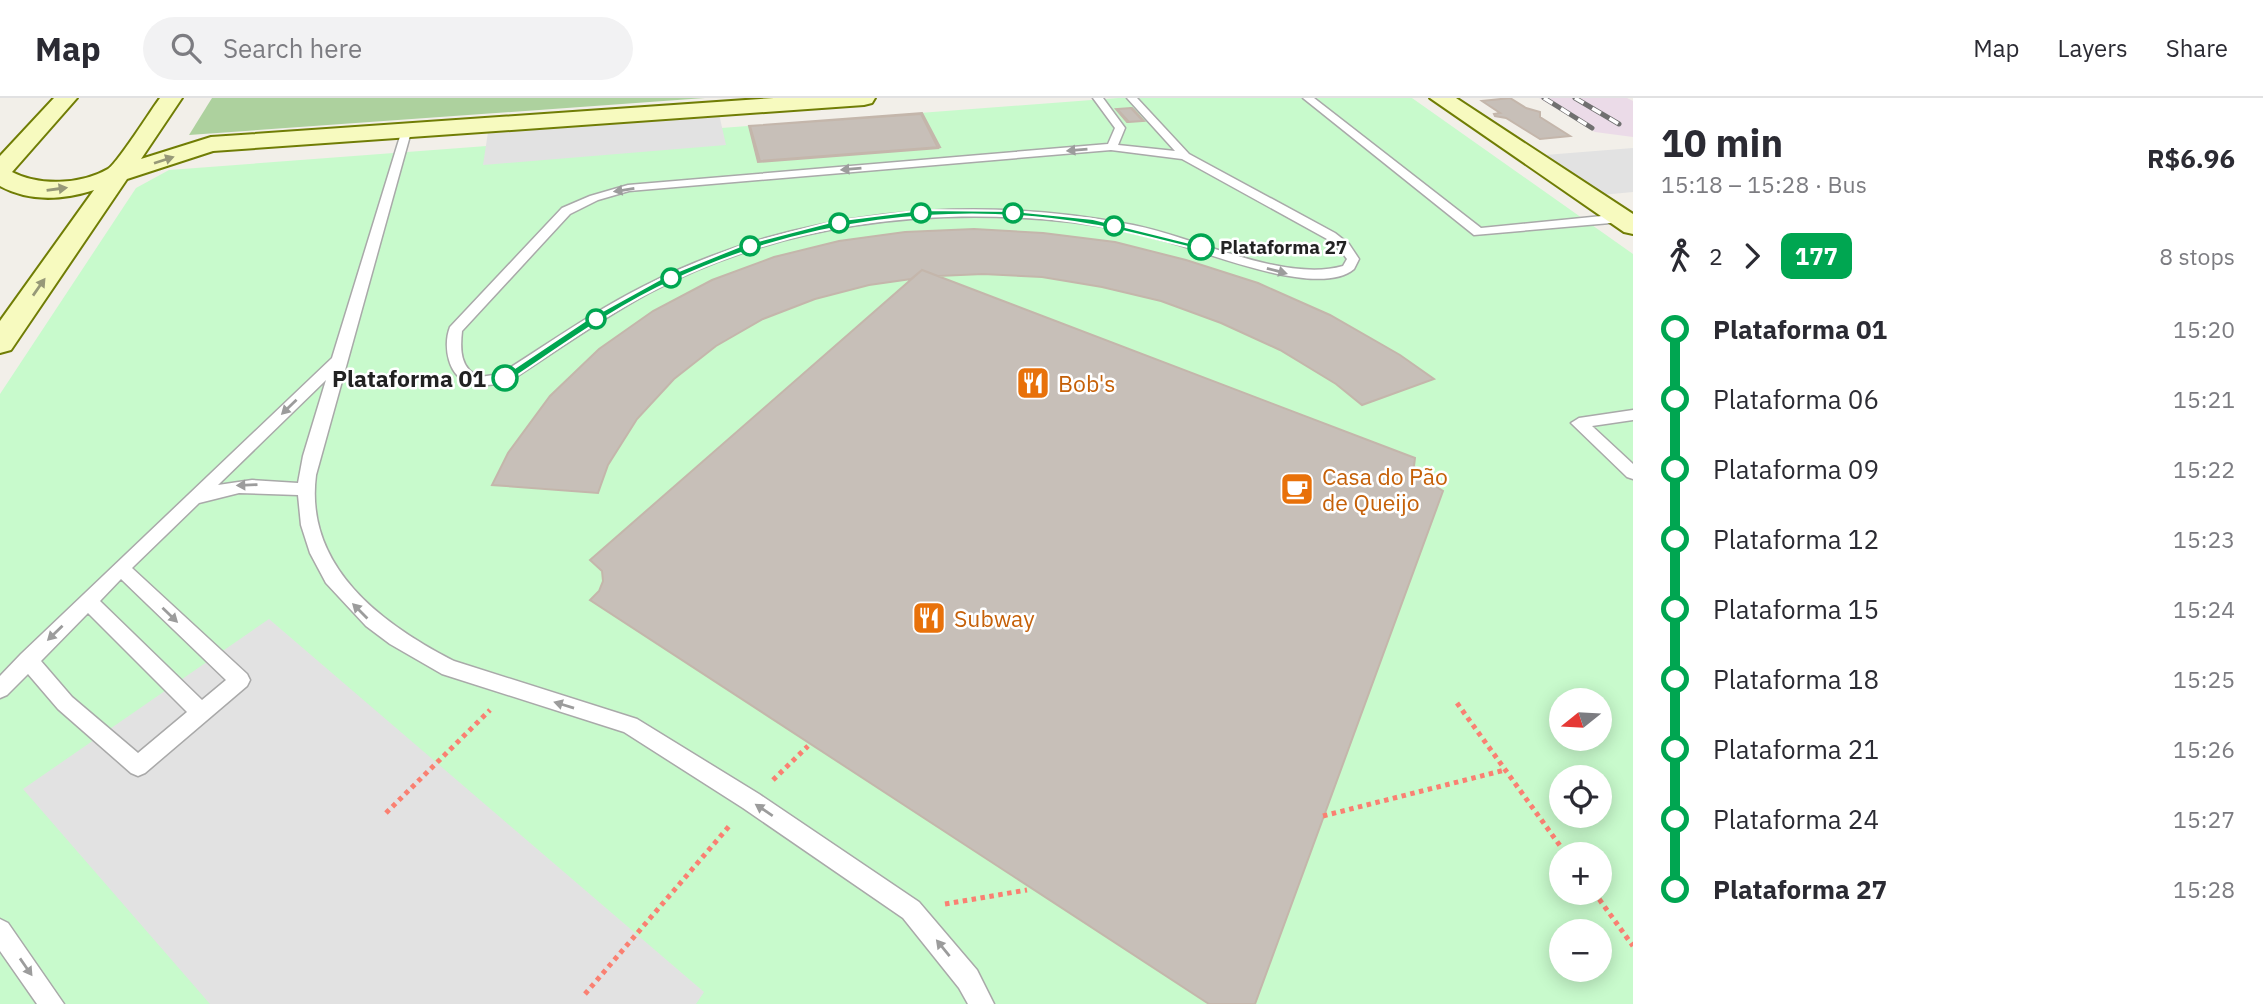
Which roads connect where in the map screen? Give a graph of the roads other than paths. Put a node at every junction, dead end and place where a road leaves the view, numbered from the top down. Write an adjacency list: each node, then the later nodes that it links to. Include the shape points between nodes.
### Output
1 (66, 98): 13 (street)
2 (171, 98): 8 (street)
3 (863, 98): 9 (street)
4 (1098, 98): 11 (lane, via 1120,128)
5 (1132, 98): 12 (lane)
6 (1308, 98): 15 (lane, via 1478,232)
7 (1441, 98): 15 (street)
8 (153, 125): 10 (street); 14 (street)
9 (407, 132): 10 (street); 17 (lane)
10 (211, 144): 14 (street, one-way to 10)
11 (1111, 147): 12 (lane); 12 (lane, one-way to 12, via 611,192 566,211 455,330 455,361 471,379 493,382 629,299 703,263 790,234 898,215 1052,216 1136,230 1279,272 1321,275 1348,269 1353,259 1331,236)
12 (1185, 156)
13 (0, 173): 14 (street, one-way to 14, via 21,187 47,191)
14 (116, 176): 16 (street, one-way to 14)
15 (1629, 220)
16 (0, 343)
17 (339, 360): 20 (lane, via 311,456); 21 (lane, one-way to 21)
18 (1633, 415): 19 (lane, via 1579,423)
19 (1633, 474)
20 (306, 491): 21 (lane, one-way to 21, via 234,486); 29 (lane, one-way to 20, via 968,979 911,910 629,725 449,668 380,629 330,574 311,532)
21 (191, 500): 22 (lane)
22 (121, 568): 23 (lane); 26 (lane, one-way to 26, via 240,680)
23 (88, 601): 24 (lane, one-way to 24); 26 (lane)
24 (28, 660): 25 (lane); 26 (lane, via 65,703 138,766)
25 (0, 689)
26 (201, 713)
27 (0, 931): 28 (lane, one-way to 28)
28 (52, 1004)
29 (982, 1004)

